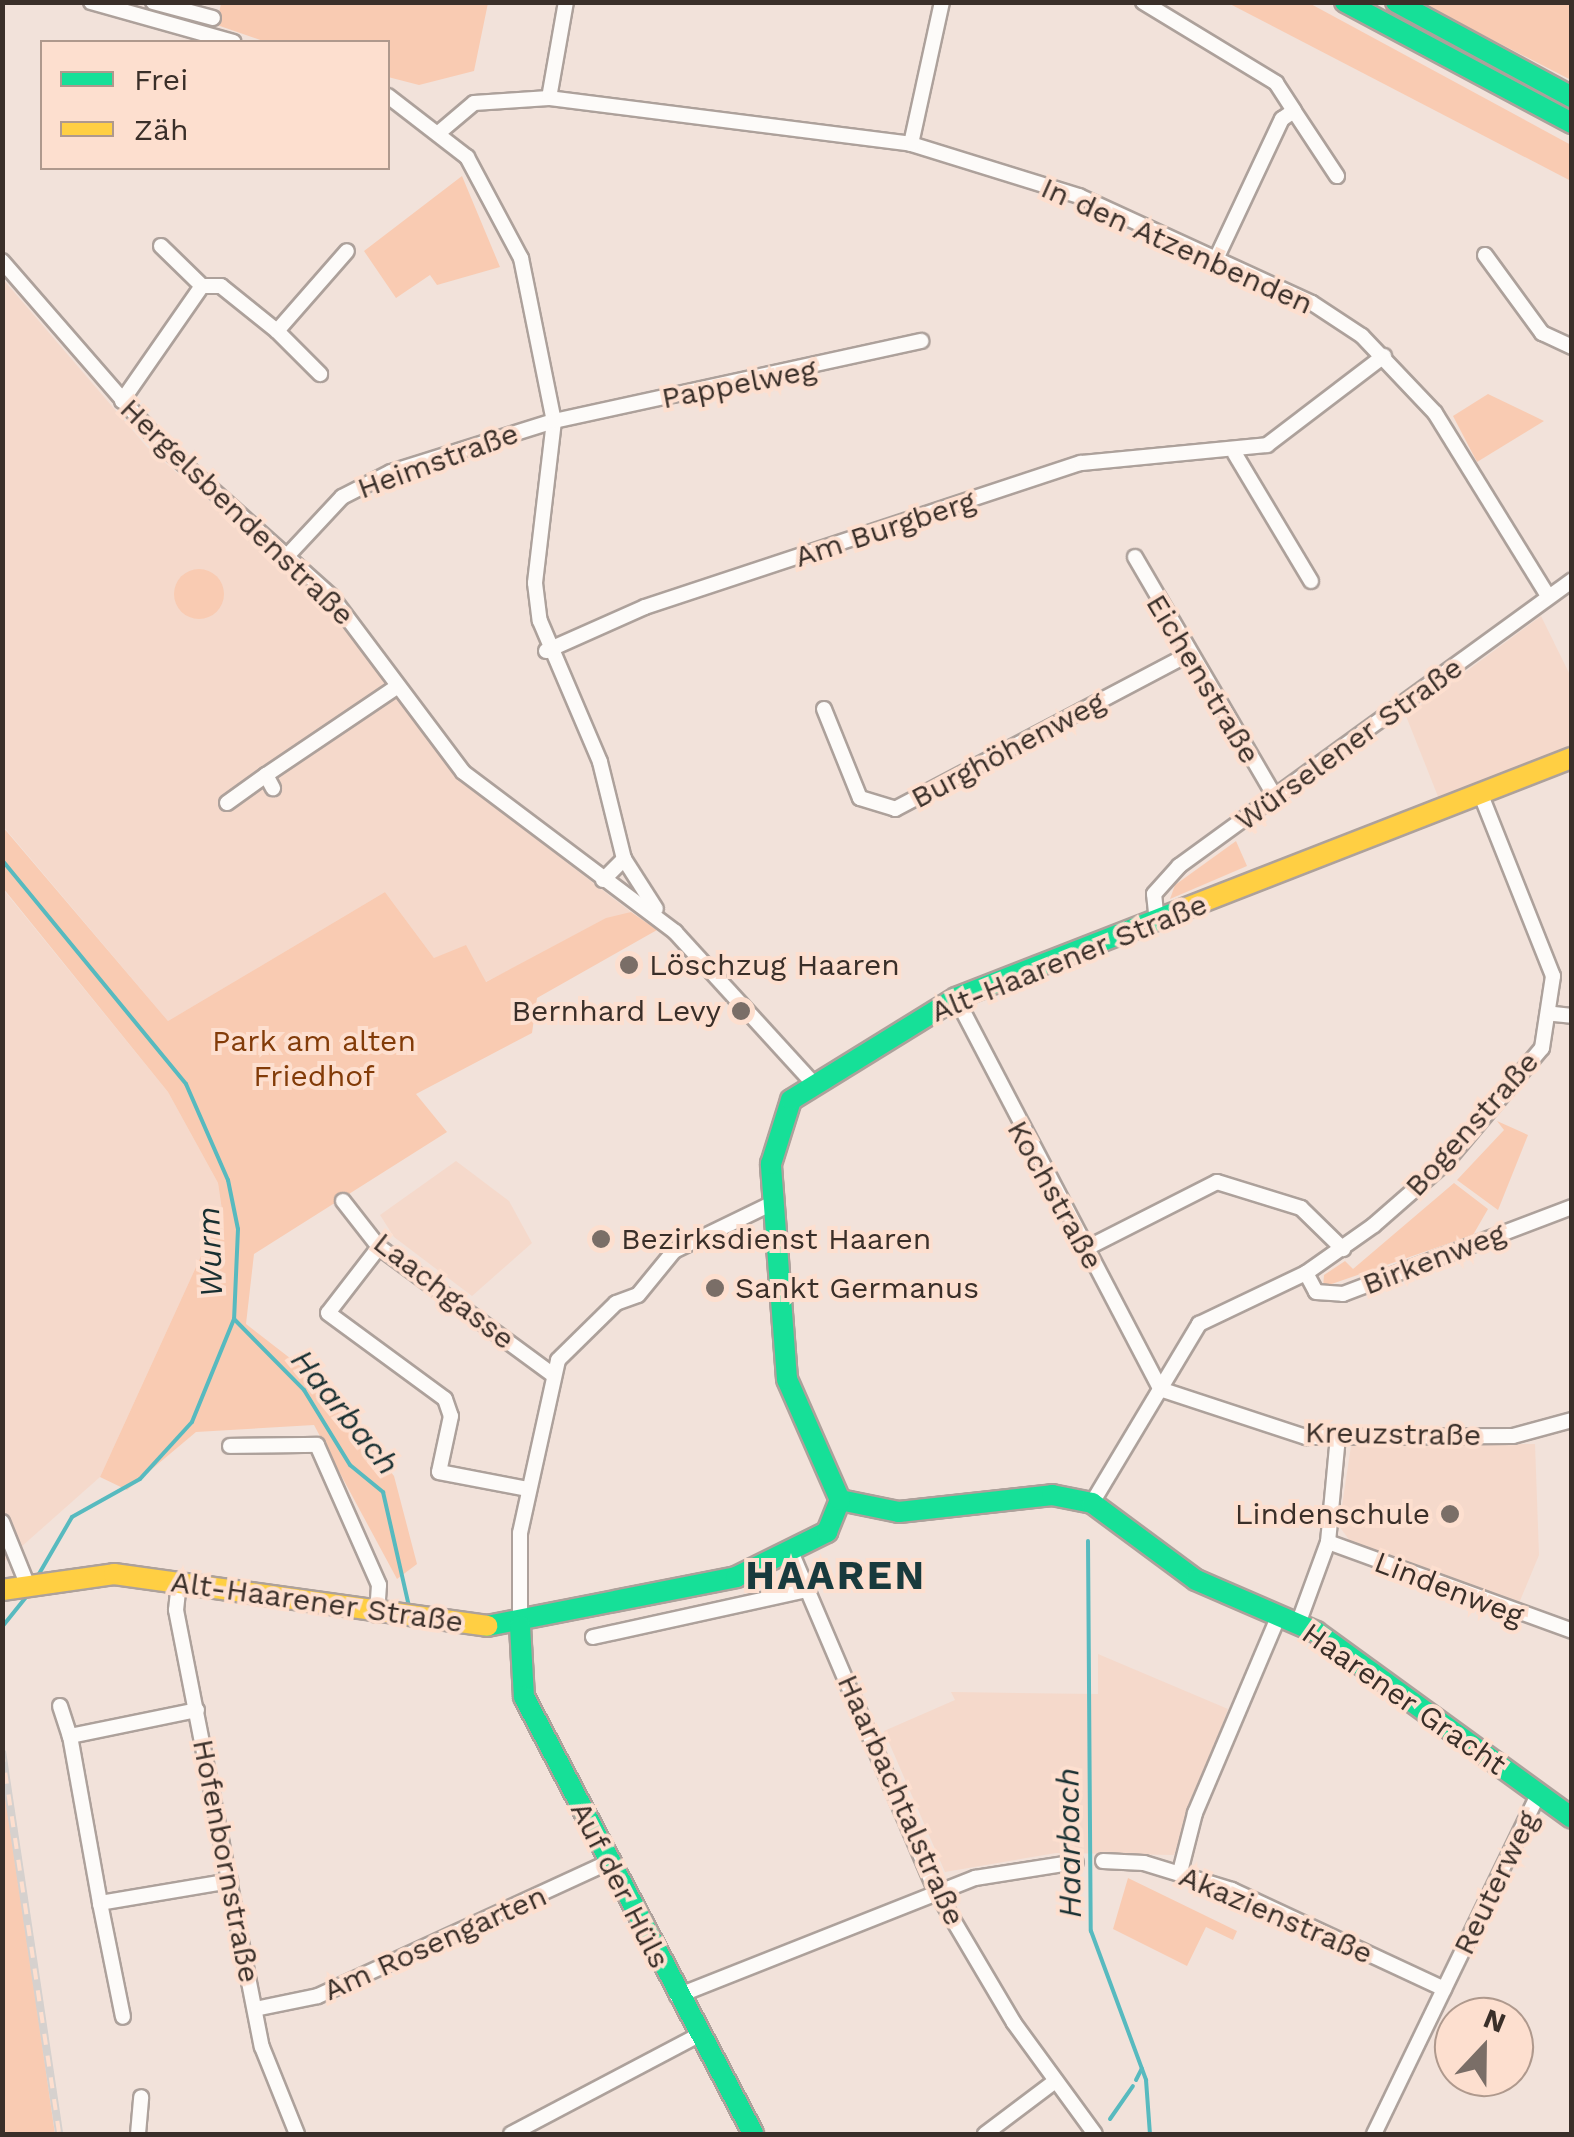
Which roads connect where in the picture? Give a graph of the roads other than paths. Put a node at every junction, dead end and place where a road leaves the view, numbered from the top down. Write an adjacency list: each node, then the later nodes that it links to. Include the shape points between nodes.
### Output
1 (91, 2): 9 (street)
2 (153, 2): 8 (street)
3 (566, 2): 12 (street)
4 (942, 2): 16 (street)
5 (1143, 2): 13 (street, via 1276,84)
6 (1345, 2): 14 (main road)
7 (1396, 2): 11 (main road)
8 (213, 18)
9 (226, 40)
10 (390, 97): 15 (street)
11 (1572, 97)
12 (549, 98): 15 (street, In den Atzenbenden, via 474,103); 16 (street, In den Atzenbenden)
13 (1294, 111): 17 (street); 21 (street, via 1282,120)
14 (1572, 123)
15 (442, 130): 30 (street, via 468,156 521,258)
16 (911, 144): 21 (street, In den Atzenbenden, via 1079,196)
17 (1337, 176)
18 (161, 246): 23 (street)
19 (347, 251): 24 (street)
20 (1485, 255): 26 (street, via 1542,333)
21 (1216, 260): 27 (street, In den Atzenbenden, via 1337,317)
22 (2, 262): 29 (street, Hergelsbendenstraße)
23 (202, 286): 24 (street, via 221,286); 29 (street)
24 (277, 331): 28 (street)
25 (921, 341): 30 (street, Pappelweg)
26 (1572, 347)
27 (1384, 356): 31 (street, Am Burgberg, via 1294,432); 36 (street, In den Atzenbenden, via 1435,413)
28 (320, 374)
29 (122, 401): 32 (street, Hergelsbendenstraße)
30 (554, 421): 32 (street, Heimstraße, via 357,486); 37 (street, via 536,582)
31 (1235, 454): 35 (street); 37 (street, Am Burgberg, via 1081,463 645,607)
32 (288, 555): 39 (street, Hergelsbendenstraße, via 331,596)
33 (1135, 557): 38 (street, Eichenstraße)
34 (1572, 580): 36 (street, Würselener Straße)
35 (1312, 581)
36 (1548, 596): 43 (street, Würselener Straße)
37 (546, 651): 45 (street, via 600,762)
38 (1187, 655): 40 (street, Burghöhenweg, via 895,810 860,798); 43 (street, Eichenstraße)
39 (398, 686): 44 (street, via 269,782); 46 (street, Hergelsbendenstraße, via 463,772)
40 (824, 709)
41 (1572, 758): 42 (main road, Alt-Haarener Straße)
42 (1481, 796): 48 (main road, Alt-Haarener Straße); 50 (street, via 1547,956)
43 (1276, 798): 48 (street, Würselener Straße, via 1159,884)
44 (228, 803)
45 (624, 859): 46 (street); 47 (street)
46 (603, 880): 47 (street, Hergelsbendenstraße)
47 (665, 922): 52 (street)
48 (1158, 922): 49 (main road, Alt-Haarener Straße)
49 (956, 998): 52 (main road, Alt-Haarener Straße); 57 (street, Kochstraße)
50 (1554, 1014): 51 (street); 58 (street, Bogenstraße, via 1542,1048 1468,1138)
51 (1572, 1016)
52 (814, 1084): 54 (main road, Alt-Haarener Straße, via 778,1122)
53 (344, 1201): 56 (street, Laachgasse)
54 (772, 1204): 60 (street, via 674,1251 638,1295 570,1346); 66 (main road, Alt-Haarener Straße, via 791,1400)
55 (1572, 1208): 59 (street, Birkenweg, via 1343,1294 1316,1292)
56 (379, 1246): 60 (street, Laachgasse); 65 (street, via 328,1313 445,1399 451,1416 439,1472)
57 (1084, 1249): 58 (street, via 1217,1182 1301,1208); 61 (street, Kochstraße)
58 (1342, 1249): 59 (street, Bogenstraße)
59 (1306, 1273): 61 (street, Bogenstraße, via 1211,1313)
60 (552, 1374): 65 (street)
61 (1160, 1388): 63 (street, Kreuzstraße, via 1306,1437); 67 (street, Bogenstraße)
62 (1572, 1420): 63 (street, Kreuzstraße, via 1514,1436)
63 (1338, 1437): 69 (street)
64 (230, 1446): 79 (street, via 317,1445 379,1585)
65 (528, 1490): 81 (street)
66 (840, 1500): 67 (main road, Haarener Gracht, via 898,1512 1052,1495); 70 (main road, Alt-Haarener Straße, via 827,1532)
67 (1092, 1504): 80 (main road, Haarener Gracht, via 1196,1580)
68 (2, 1522): 71 (street)
69 (1328, 1542): 80 (street); 82 (street, Lindenweg)
70 (792, 1554): 73 (main road, Alt-Haarener Straße); 75 (street, Haarbachtalstraße)
71 (34, 1580): 72 (main road, Alt-Haarener Straße); 74 (main road, Alt-Haarener Straße)
72 (179, 1582): 79 (main road, Alt-Haarener Straße); 85 (street, Hofenbornstraße, via 176,1610)
73 (706, 1584): 76 (main road, Alt-Haarener Straße); 77 (street)
74 (2, 1590)
75 (807, 1590): 77 (street); 94 (street, Haarbachtalstraße)
76 (675, 1592): 78 (street); 81 (main road, Alt-Haarener Straße)
77 (711, 1606): 78 (street)
78 (682, 1612): 83 (street, via 674,1622)
79 (377, 1615): 81 (main road, Alt-Haarener Straße)
80 (1289, 1620): 87 (main road, Haarener Gracht); 92 (street, via 1195,1813)
81 (520, 1626): 90 (main road, Auf der Hüls, via 524,1697)
82 (1572, 1631)
83 (593, 1638)
84 (60, 1706): 86 (street)
85 (197, 1710): 86 (street); 93 (street, Hofenbornstraße)
86 (70, 1736): 95 (street)
87 (1539, 1794): 88 (main road, Haarener Gracht); 96 (street, Reuterweg)
88 (1572, 1818)
89 (1102, 1861): 92 (street, Akazienstraße)
90 (610, 1862): 97 (main road, Auf der Hüls); 98 (street, Am Rosengarten, via 318,1996)
91 (1076, 1862): 94 (street)
92 (1180, 1872): 96 (street, Akazienstraße)
93 (230, 1880): 95 (street); 98 (street, Hofenbornstraße)
94 (936, 1892): 97 (street); 101 (street, Haarbachtalstraße)
95 (100, 1904): 99 (street)
96 (1444, 1989): 110 (street, Reuterweg)
97 (676, 1996): 100 (main road, Auf der Hüls)
98 (255, 2008): 105 (street, Hofenbornstraße)
99 (123, 2018)
100 (698, 2035): 103 (street); 107 (main road, Auf der Hüls)
101 (1054, 2082): 108 (street); 109 (street, Haarbachtalstraße)
102 (141, 2097): 104 (street)
103 (535, 2129): 106 (street)
104 (138, 2134)
105 (297, 2134)
106 (511, 2134)
107 (754, 2134)
108 (985, 2134)
109 (1096, 2134)
110 (1374, 2134)

